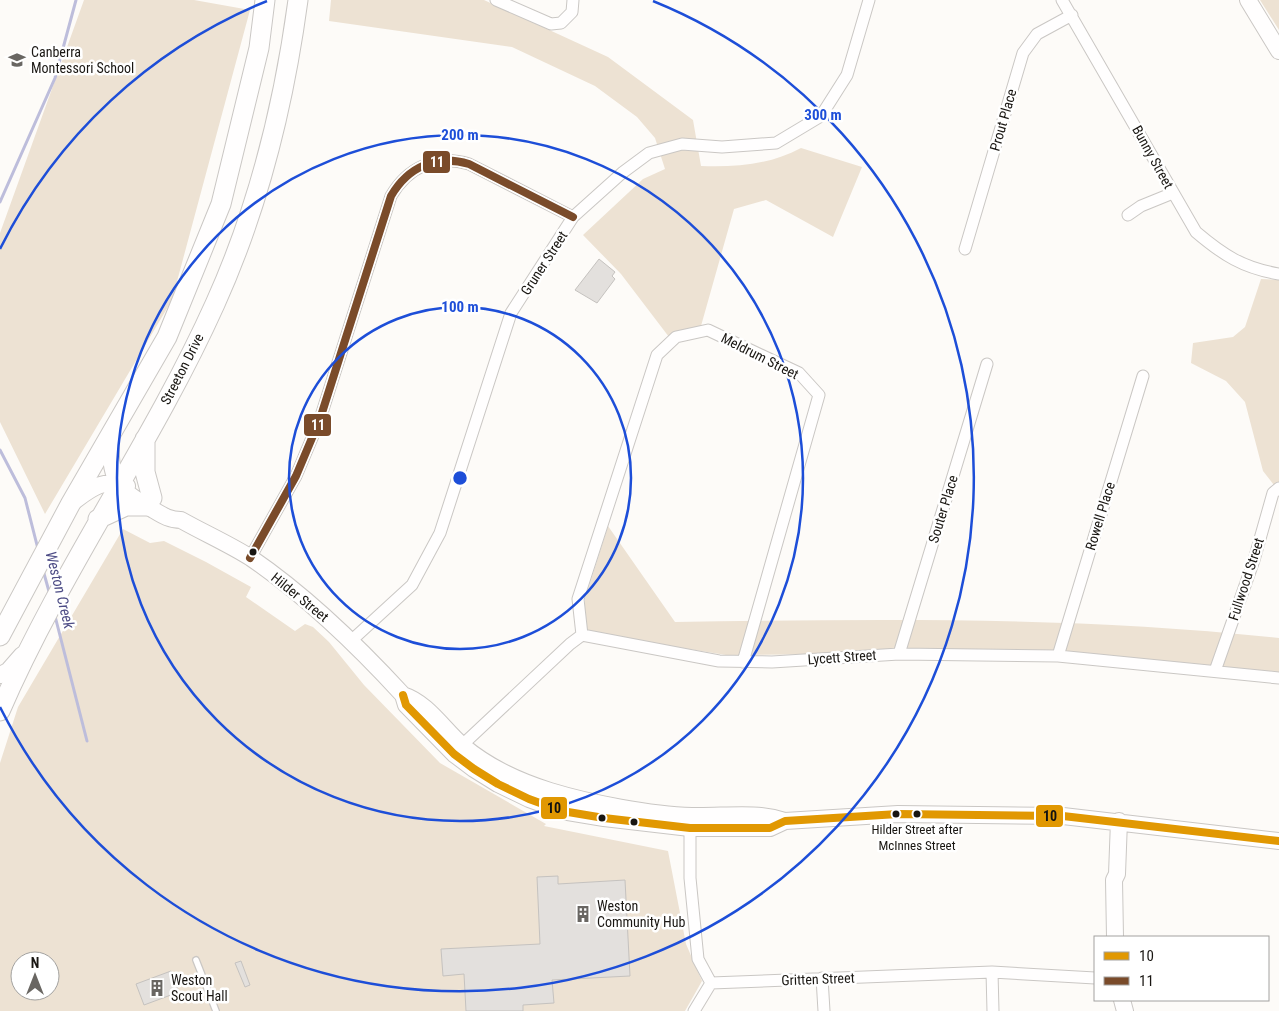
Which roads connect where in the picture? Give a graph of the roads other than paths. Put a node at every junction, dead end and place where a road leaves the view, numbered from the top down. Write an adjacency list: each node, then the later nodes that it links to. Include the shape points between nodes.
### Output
1 (265, 0): 17 (main road, Streeton Drive, via 259,48 221,204 167,337)
2 (298, 0): 18 (main road, Streeton Drive, via 290,59 257,194 216,303)
3 (496, 0): 4 (street, via 551,24 561,23 572,12)
4 (573, 0)
5 (869, 0): 12 (street, Gruner Street, via 847,75 821,116 776,144 722,147 682,144 650,153 622,173)
6 (1062, 0): 8 (street, Bunny Street)
7 (1248, 0): 9 (street)
8 (1072, 15): 10 (street, Bunny Street); 13 (street, Prout Place, via 1037,34 1023,52)
9 (1279, 51)
10 (1173, 193): 11 (street); 14 (street, Bunny Street, via 1196,232 1220,253 1257,270)
11 (1128, 215)
12 (573, 217): 24 (street, via 458,160 436,160 404,178 392,196 320,419 296,476); 27 (street, Gruner Street, via 511,313 440,533 412,585)
13 (965, 250)
14 (1279, 274)
15 (987, 364): 29 (street, Souter Place)
16 (1143, 376): 30 (street, Rowell Place)
17 (110, 435): 19 (street, via 110,464); 22 (main road, Streeton Drive)
18 (145, 438): 19 (main road, Streeton Drive); 21 (main road)
19 (118, 484): 21 (street, Hilder Street, via 132,487); 22 (street, Hilder Street, via 100,484); 23 (main road, Streeton Drive)
20 (1279, 488): 32 (street, Fullwood Street, via 1273,493 1254,560)
21 (149, 502): 23 (main road, via 126,506); 24 (street, Hilder Street, via 178,514 180,520)
22 (71, 503): 26 (main road, Streeton Drive)
23 (98, 519): 28 (main road, Streeton Drive)
24 (250, 558): 27 (street, Hilder Street)
25 (582, 635): 31 (street, Lycett Street, via 718,661); 31 (street, Meldrum Street, via 578,599 657,355 676,337 708,330 799,373 819,395); 36 (street)
26 (0, 636)
27 (352, 640): 36 (street, Hilder Street, via 403,695 406,705)
28 (30, 646): 33 (street, via 8,671); 35 (main road, Streeton Drive)
29 (898, 654): 30 (street, Lycett Street); 31 (street, Lycett Street)
30 (1058, 656): 32 (street, Lycett Street)
31 (743, 662)
32 (1214, 671): 34 (street, Lycett Street)
33 (0, 675)
34 (1279, 678)
35 (0, 711)
36 (458, 749): 38 (street, Hilder Street, via 498,784 562,811 604,818)
37 (1113, 820): 38 (street, Hilder Street, via 1063,816 898,814 785,821 770,828); 39 (street, Hilder Street); 40 (street, via 1117,874 1114,880)
38 (690, 822): 45 (street, via 690,878 698,959)
39 (1279, 841)
40 (1115, 936)
41 (196, 960): 46 (lane)
42 (992, 972): 43 (street, Gritten Street); 44 (street, Gritten Street); 49 (street)
43 (822, 978): 45 (street, Gritten Street); 48 (street)
44 (1094, 978)
45 (711, 983): 47 (street)
46 (216, 1011)
47 (694, 1011)
48 (824, 1011)
49 (993, 1011)

